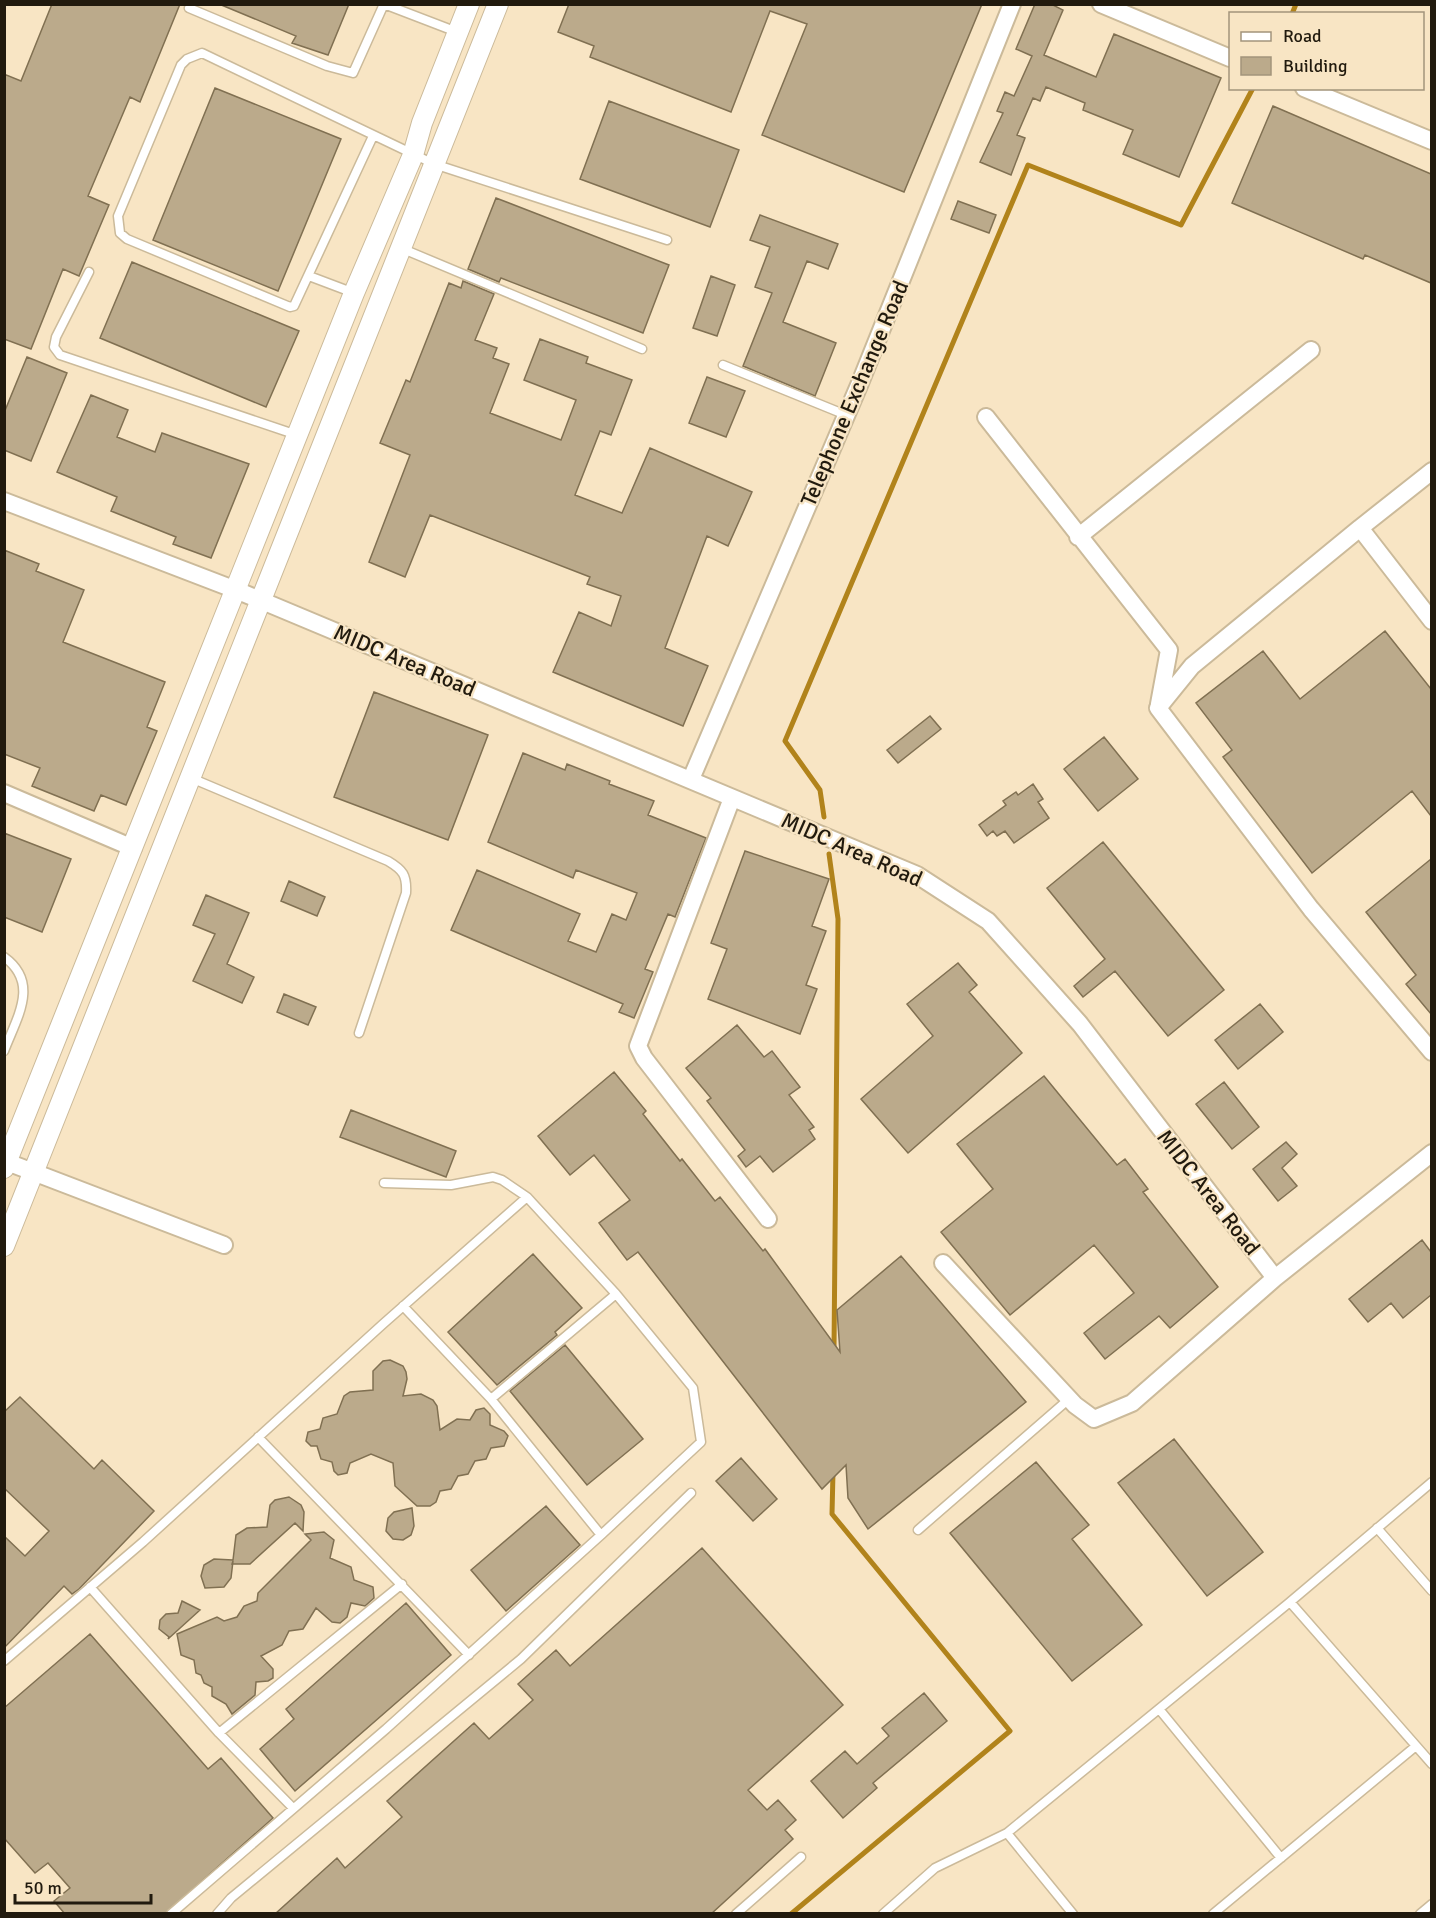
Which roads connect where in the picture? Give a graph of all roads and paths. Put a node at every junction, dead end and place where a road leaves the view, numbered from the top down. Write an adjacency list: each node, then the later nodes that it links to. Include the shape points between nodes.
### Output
1 (191, 4): 2 (lane, via 189,8 327,66 353,73)
2 (384, 4): 7 (lane)
3 (469, 4): 7 (street)
4 (498, 4): 13 (street)
5 (1012, 4): 25 (street, Telephone Exchange Road)
6 (1101, 4): 8 (street)
7 (458, 33): 12 (street)
8 (1229, 58)
9 (1309, 90): 11 (street)
10 (373, 136): 12 (lane); 17 (lane); 17 (lane, via 210,55 195,54 181,65 118,216 120,233 290,307 296,304)
11 (1431, 141)
12 (413, 155): 13 (lane); 18 (street)
13 (434, 164): 14 (lane); 15 (street)
14 (667, 240)
15 (403, 249): 19 (street); 20 (lane)
16 (89, 272): 27 (lane, via 56,337 54,347 60,355)
17 (309, 276): 18 (lane)
18 (354, 293): 19 (street); 22 (street)
19 (380, 305): 24 (street)
20 (642, 349)
21 (1311, 350): 32 (street)
22 (329, 357): 24 (street); 27 (street)
23 (723, 366): 25 (lane)
24 (354, 368): 28 (street)
25 (846, 415): 38 (street, Telephone Exchange Road)
26 (986, 417): 32 (street)
27 (294, 444): 28 (street); 33 (street)
28 (316, 464): 34 (street)
29 (1431, 471): 31 (street)
30 (4, 501): 33 (street, MIDC Area Road)
31 (1359, 528): 35 (street); 36 (street, via 1192,666)
32 (1078, 537): 36 (street, via 1169,650)
33 (236, 590): 34 (street, MIDC Area Road); 41 (street)
34 (262, 601): 37 (street); 38 (street, MIDC Area Road)
35 (1431, 621)
36 (1158, 708): 45 (street, via 1311,909)
37 (191, 778): 43 (lane, via 402,870 407,879 406,893); 48 (street)
38 (691, 778): 40 (street, MIDC Area Road)
39 (4, 793): 41 (street)
40 (732, 798): 51 (street, via 638,1046); 55 (street, MIDC Area Road, via 917,874 988,921 1080,1024)
41 (133, 848): 47 (street)
42 (4, 957): 44 (lane, via 17,966 25,981 22,1004)
43 (359, 1033)
44 (4, 1051)
45 (1431, 1052)
46 (1431, 1153): 55 (street, MIDC Area Road)
47 (5, 1164): 48 (street)
48 (35, 1172): 52 (street); 53 (street)
49 (384, 1183): 50 (lane, via 451,1185 493,1177)
50 (527, 1197): 56 (lane); 57 (lane)
51 (768, 1219)
52 (224, 1245)
53 (4, 1246)
54 (943, 1263): 59 (street)
55 (1275, 1278): 59 (street, via 1132,1403 1094,1419)
56 (616, 1294): 58 (lane); 65 (lane, via 693,1388 701,1442)
57 (403, 1306): 58 (lane); 60 (lane)
58 (491, 1399): 65 (lane)
59 (1069, 1399): 64 (lane)
60 (258, 1437): 66 (lane); 67 (lane)
61 (1431, 1482): 63 (lane)
62 (691, 1493): 82 (lane, via 521,1659 231,1898)
63 (1377, 1528): 68 (lane); 69 (lane)
64 (918, 1530)
65 (602, 1535): 70 (lane)
66 (402, 1584): 70 (lane); 73 (lane)
67 (90, 1587): 71 (lane); 73 (lane)
68 (1431, 1591)
69 (1290, 1602): 72 (lane); 74 (lane)
70 (470, 1655): 76 (lane)
71 (4, 1661)
72 (1159, 1709): 77 (lane); 79 (lane)
73 (219, 1733): 76 (lane)
74 (1416, 1746): 75 (lane); 79 (lane)
75 (1431, 1764)
76 (293, 1808): 81 (lane)
77 (1007, 1833): 84 (lane, via 935,1868); 85 (lane)
78 (801, 1857): 83 (lane)
79 (1281, 1858): 86 (lane)
80 (1431, 1904): 87 (lane)
81 (171, 1914)
82 (217, 1914)
83 (736, 1914)
84 (883, 1914)
85 (1073, 1914)
86 (1213, 1914)
87 (1420, 1914)

